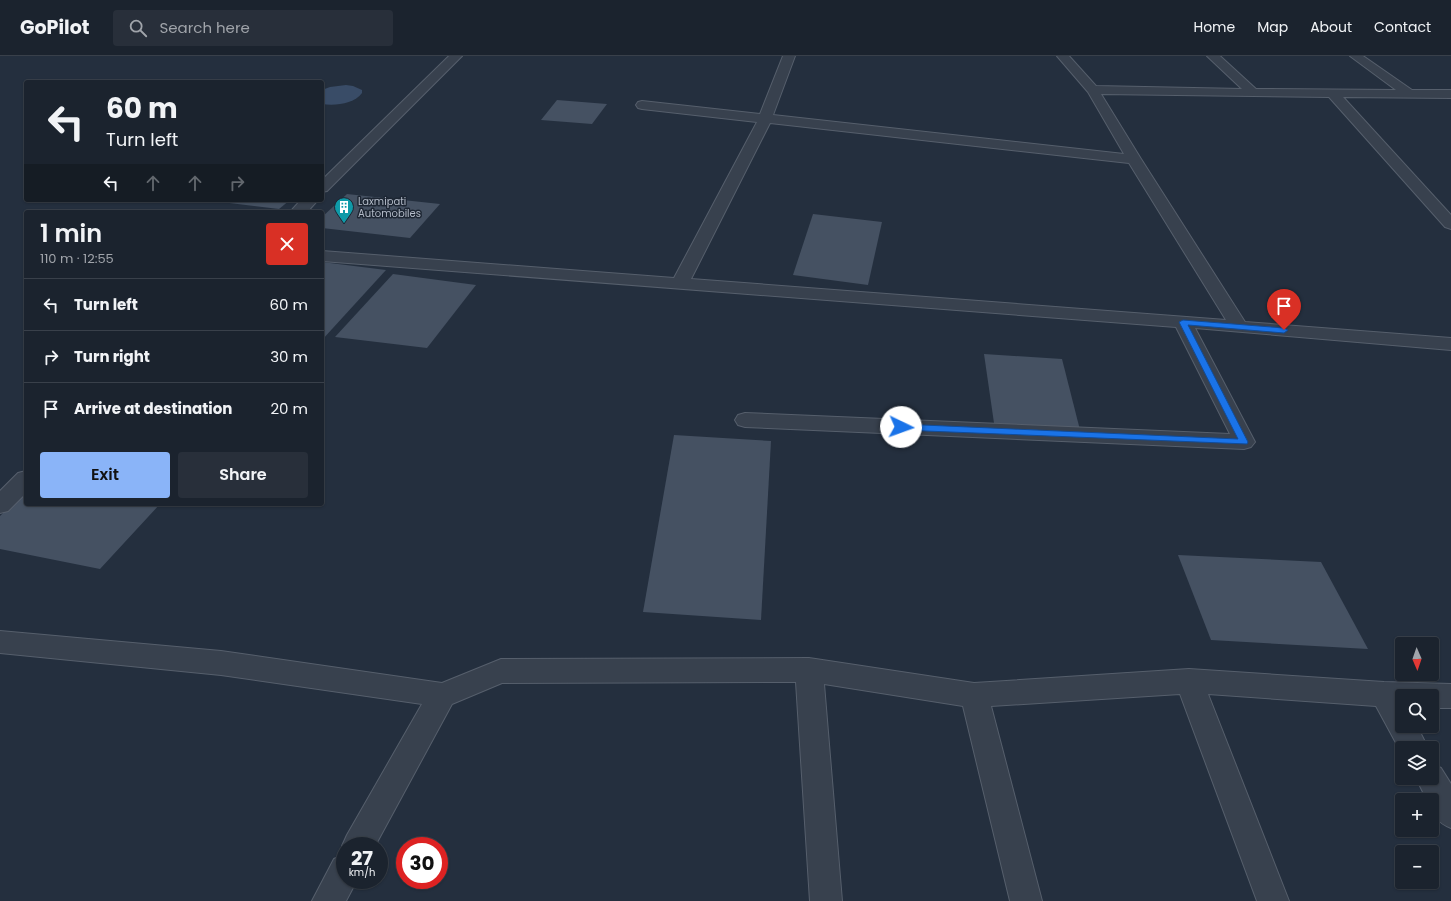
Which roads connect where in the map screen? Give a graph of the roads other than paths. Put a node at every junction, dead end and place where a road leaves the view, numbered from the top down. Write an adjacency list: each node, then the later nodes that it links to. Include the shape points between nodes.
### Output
1 (456, 56): 14 (street)
2 (789, 56): 12 (street)
3 (1063, 56): 6 (street)
4 (1213, 56): 7 (street)
5 (1356, 56): 9 (street)
6 (1093, 90): 7 (street); 13 (street)
7 (1253, 93): 8 (street)
8 (1333, 94): 9 (street); 17 (street)
9 (1409, 94): 10 (street)
10 (1451, 94)
11 (642, 105): 12 (street)
12 (765, 119): 13 (street); 19 (street)
13 (1134, 159): 21 (street)
14 (324, 186)
15 (308, 202): 16 (street)
16 (300, 210)
17 (1451, 224)
18 (324, 256): 19 (street)
19 (680, 283): 20 (street)
20 (1183, 322): 21 (street); 23 (street, via 1244,442)
21 (1239, 327): 22 (street)
22 (1451, 344)
23 (745, 420)
24 (24, 481): 25 (street)
25 (0, 505)
26 (0, 642): 30 (street, via 222,663)
27 (809, 670): 30 (street, via 501,670); 31 (street); 39 (street)
28 (1189, 681): 29 (street); 31 (street); 41 (street)
29 (1384, 694): 32 (street); 33 (street)
30 (442, 695): 36 (street)
31 (974, 695): 40 (street)
32 (1451, 696)
33 (1410, 741)
34 (1435, 785): 35 (street)
35 (1451, 813)
36 (363, 837)
37 (336, 886): 38 (street)
38 (328, 901)
39 (826, 901)
40 (1026, 901)
41 (1273, 901)

